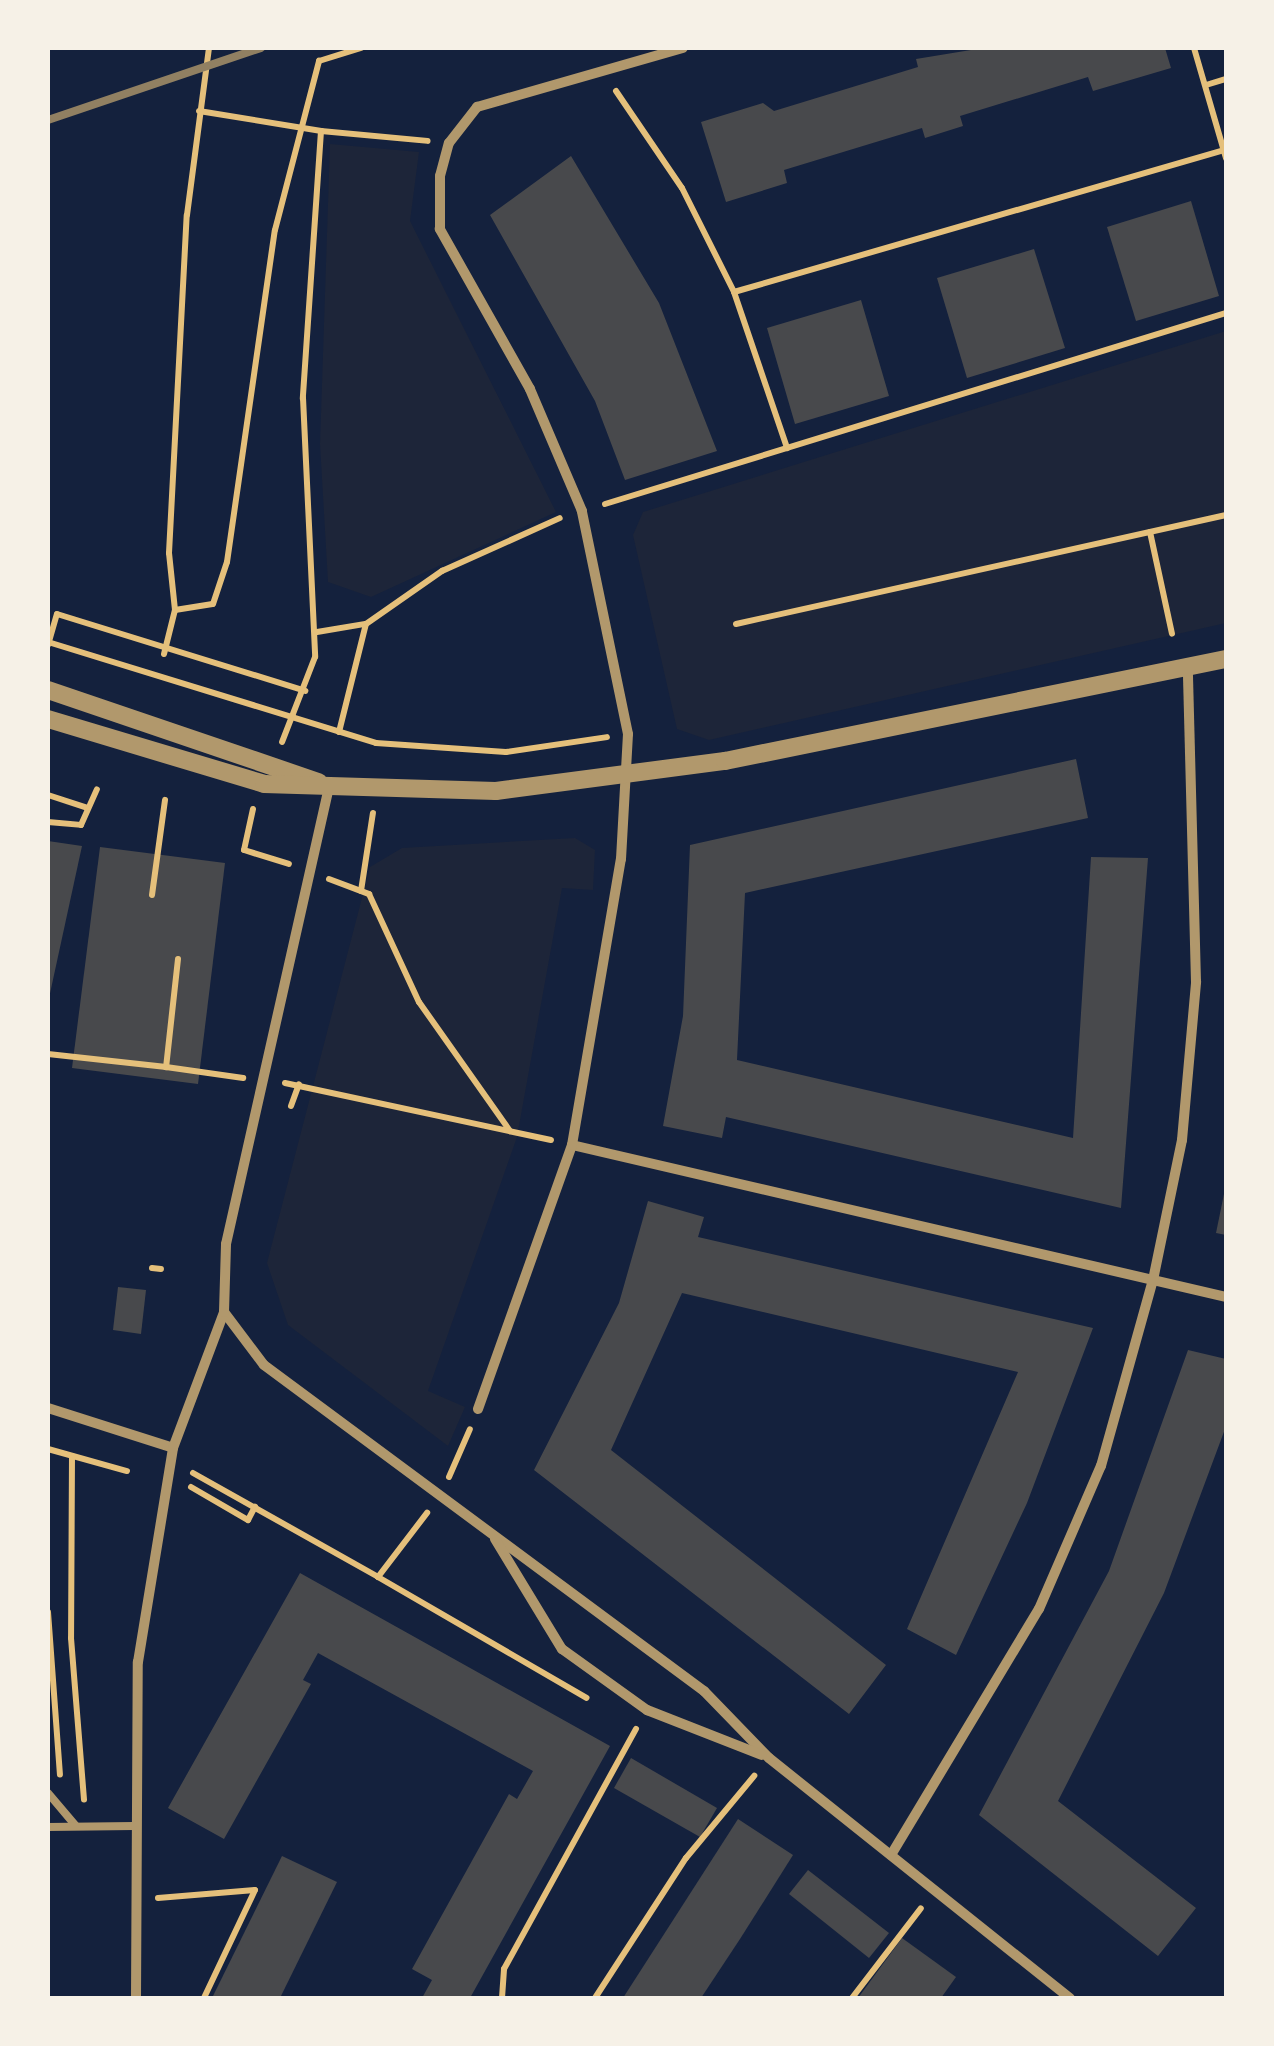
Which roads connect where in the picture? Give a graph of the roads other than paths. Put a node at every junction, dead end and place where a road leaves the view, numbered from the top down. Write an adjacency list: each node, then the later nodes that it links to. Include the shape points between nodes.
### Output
1 (683, 48): 6 (street, via 477,108 449,143 440,229 530,389 582,511 628,734)
2 (1226, 659): 3 (street)
3 (1188, 668): 6 (street); 9 (street, via 1196,982 1182,1140)
4 (48, 690): 7 (street, via 254,752)
5 (48, 718): 7 (street, via 264,784)
6 (628, 777): 7 (street, via 496,791); 8 (street, via 604,979)
7 (329, 786): 11 (street, via 226,1244)
8 (572, 1145): 9 (street); 13 (street)
9 (1153, 1280): 10 (street); 21 (street, via 1101,1466 1039,1609)
10 (1226, 1297)
11 (224, 1312): 14 (street); 15 (street, via 264,1365)
12 (48, 1408): 14 (street)
13 (478, 1409)
14 (172, 1454): 19 (street, via 132,1706)
15 (492, 1534): 16 (street, via 704,1691); 16 (street, via 562,1649 646,1710)
16 (769, 1758): 21 (street)
17 (48, 1793): 18 (lane)
18 (81, 1826): 19 (lane); 20 (lane)
19 (134, 1826): 22 (street)
20 (48, 1828)
21 (891, 1855): 23 (street)
22 (136, 1998)
23 (1070, 1998)

